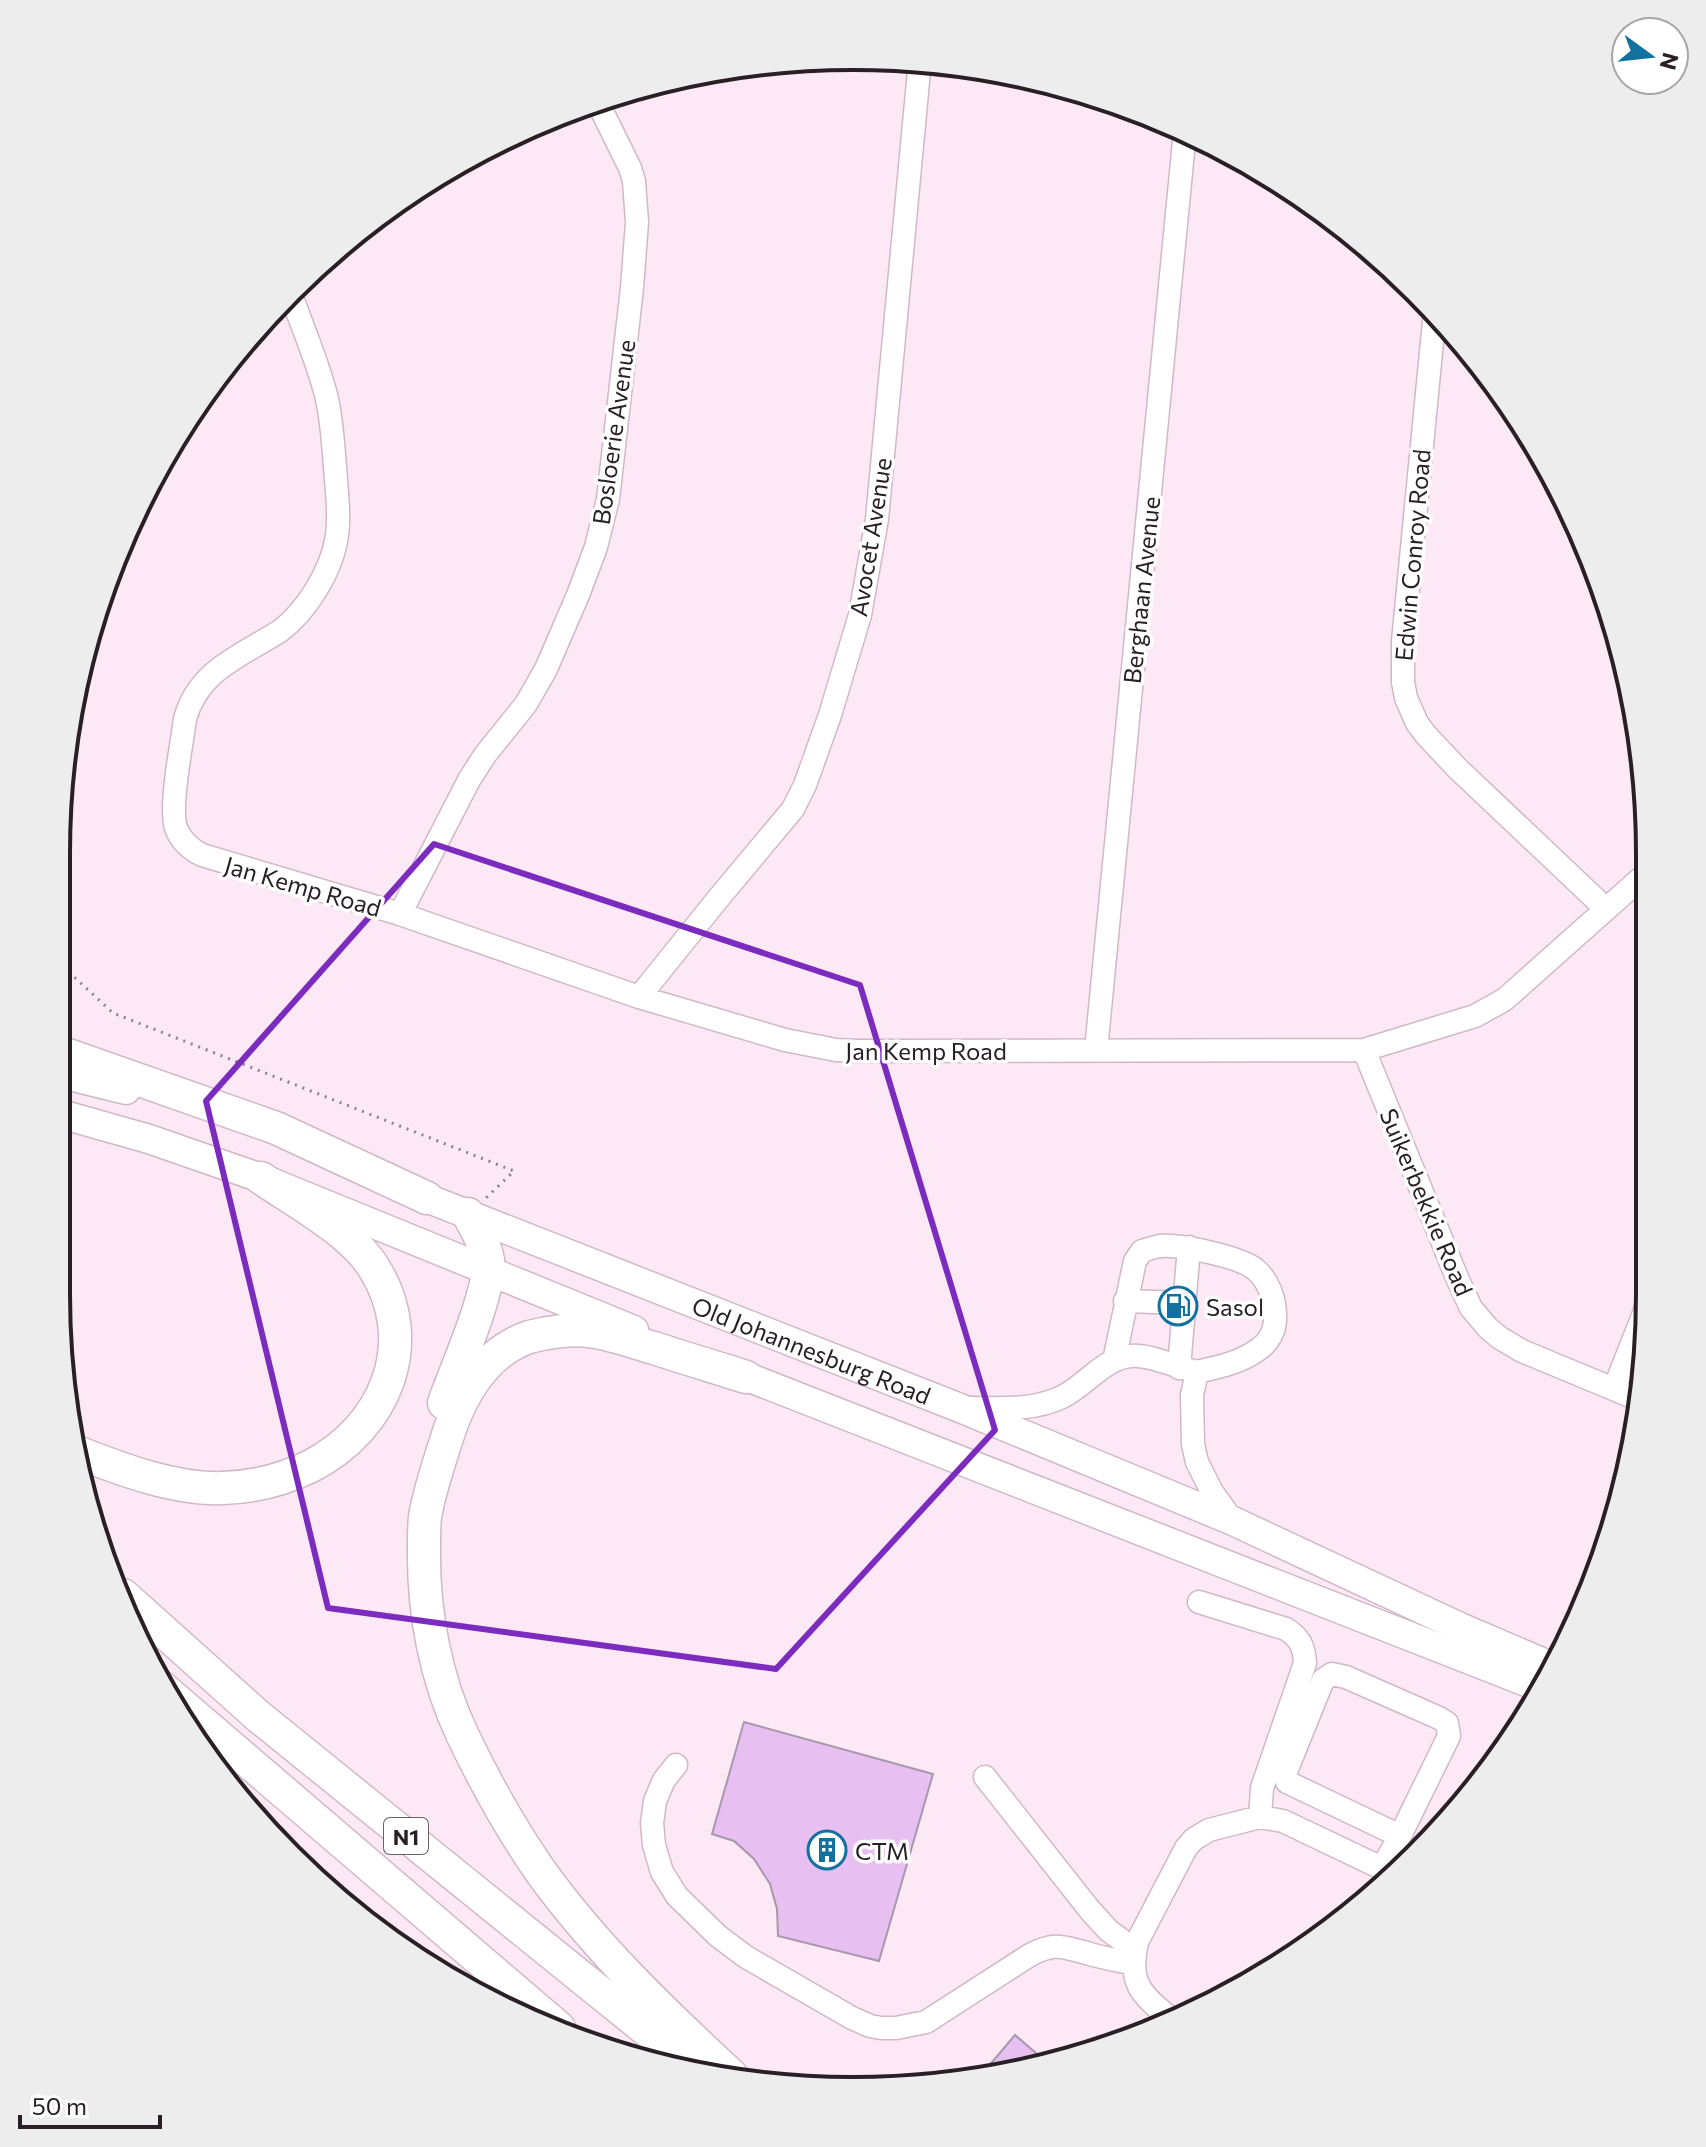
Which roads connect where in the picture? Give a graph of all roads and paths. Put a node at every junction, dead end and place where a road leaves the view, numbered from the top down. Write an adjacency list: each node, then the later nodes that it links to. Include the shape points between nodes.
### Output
1 (919, 73): 10 (street, Avocet Avenue, via 877,519 860,615 830,715 793,809)
2 (602, 112): 8 (street, Bosloerie Avenue, via 630,168 637,222 603,523 546,669 469,780)
3 (1184, 144): 11 (street, Berghaan Avenue)
4 (294, 304): 8 (street, Jan Kemp Road, via 331,419 337,544 326,573 294,620 212,673 192,699 185,719 175,826 185,844 202,855)
5 (1433, 328): 7 (street, Edwin Conroy Road, via 1403,641 1406,698 1417,723 1457,768)
6 (1636, 882): 7 (street, Jan Kemp Road)
7 (1606, 909): 12 (street, Jan Kemp Road, via 1489,1010)
8 (400, 914): 10 (street, Jan Kemp Road)
9 (70, 973): 18 (path, via 113,1013 514,1171)
10 (639, 997): 11 (street, Jan Kemp Road, via 836,1050)
11 (1096, 1050): 12 (street, Jan Kemp Road)
12 (1364, 1050): 27 (street, Suikerbekkie Road, via 1471,1308 1512,1345)
13 (70, 1056): 17 (highway, via 276,1128)
14 (70, 1075): 17 (main road, Old Johannesburg Road, via 140,1094)
15 (70, 1117): 16 (main road, Old Johannesburg Road)
16 (261, 1178): 20 (main road, Old Johannesburg Road); 30 (highway, via 344,1235 375,1269 387,1294 396,1340 394,1364 376,1409 330,1455 269,1482 203,1488 134,1473)
17 (427, 1198): 18 (main road, Old Johannesburg Road)
18 (468, 1214): 20 (highway, via 485,1247); 29 (main road, Old Johannesburg Road)
19 (1189, 1247): 21 (street, via 1142,1251); 22 (street); 25 (street, via 1255,1268 1275,1305 1276,1323 1258,1350 1232,1364)
20 (489, 1271): 26 (main road, Old Johannesburg Road); 31 (highway, via 435,1431)
21 (1125, 1301): 22 (street); 24 (street)
22 (1184, 1303): 25 (street)
23 (1634, 1338): 27 (street)
24 (1114, 1361): 25 (street, via 1140,1356); 29 (street, via 1074,1390 1044,1403)
25 (1188, 1370): 32 (street, via 1197,1462)
26 (746, 1377): 31 (highway, via 589,1331 530,1337 493,1359 466,1391 453,1418); 36 (main road, Old Johannesburg Road)
27 (1614, 1389): 28 (street, Suikerbekkie Road)
28 (1629, 1395)
29 (960, 1408): 32 (main road, Old Johannesburg Road)
30 (87, 1456)
31 (425, 1519): 48 (highway, via 430,1630 449,1702 487,1783 542,1872 604,1949)
32 (1233, 1521): 35 (main road, Old Johannesburg Road)
33 (1199, 1602): 40 (street, via 1286,1629 1304,1647 1305,1663 1262,1788)
34 (136, 1606): 47 (highway, N1, via 258,1716)
35 (1543, 1663)
36 (1532, 1684)
37 (192, 1714): 45 (highway, N1)
38 (676, 1765): 44 (street, via 655,1801 652,1823 662,1872 677,1896 746,1957 870,2026 926,2022 1045,1947)
39 (985, 1777): 44 (street, via 1089,1909)
40 (1260, 1817): 43 (street, via 1283,1821); 44 (street, via 1194,1839 1137,1942)
41 (1400, 1836): 41 (street, via 1449,1736 1447,1723 1332,1674 1323,1680 1287,1769 1287,1782); 42 (street)
42 (1392, 1862)
43 (1384, 1869)
44 (1134, 1957): 46 (street, via 1136,1981)
45 (538, 2010)
46 (1164, 2012)
47 (680, 2057)
48 (721, 2065)

